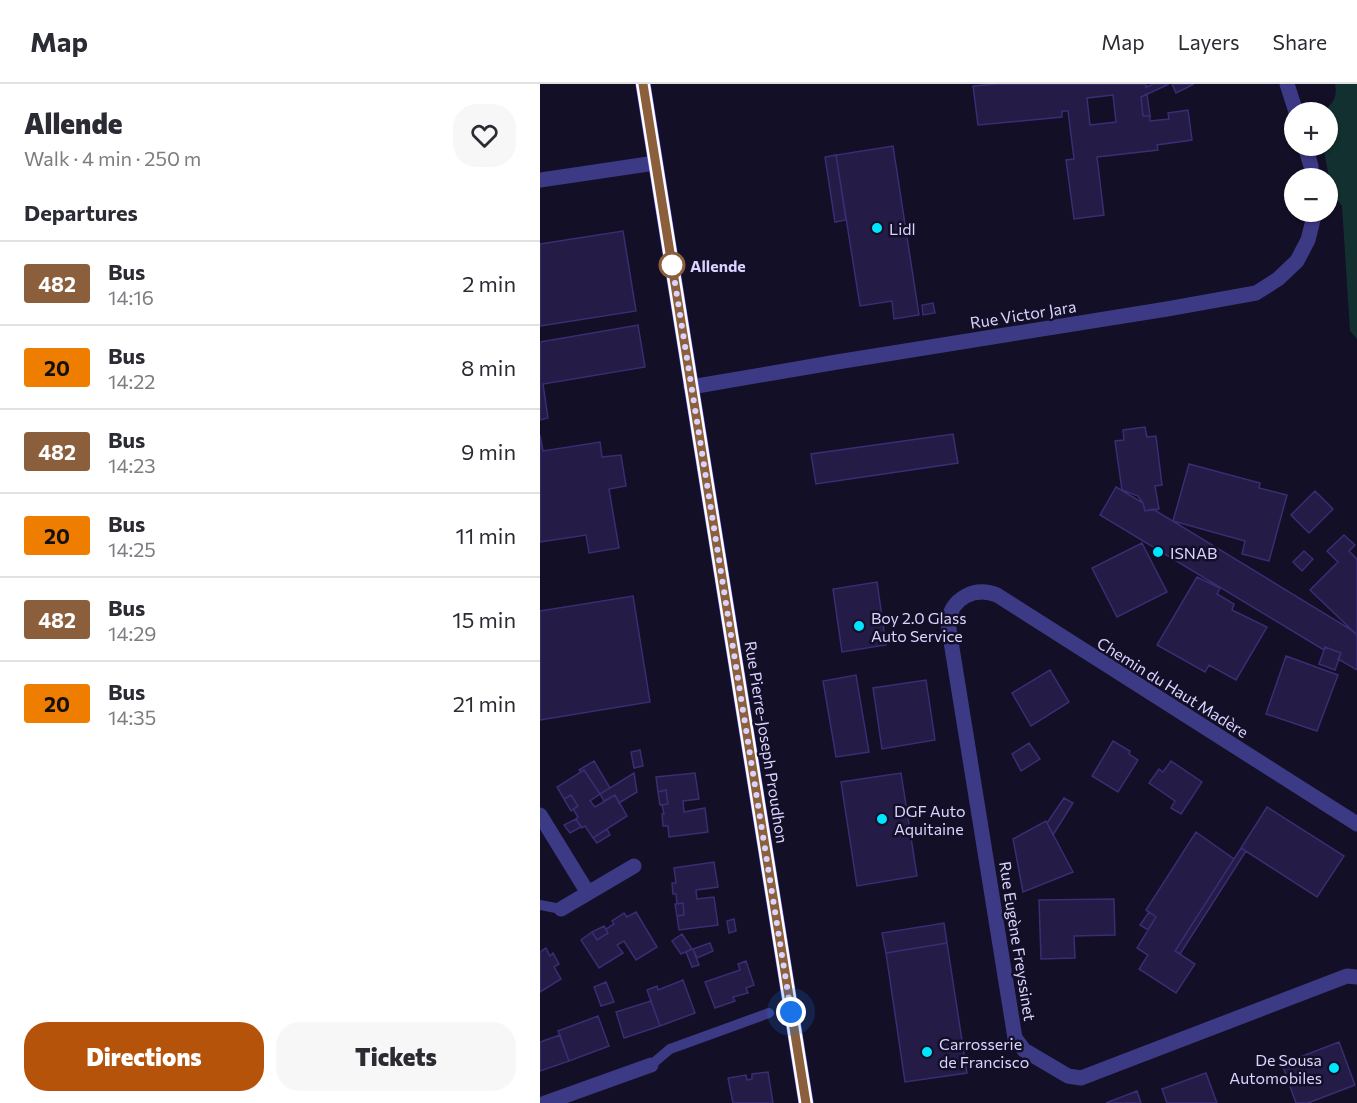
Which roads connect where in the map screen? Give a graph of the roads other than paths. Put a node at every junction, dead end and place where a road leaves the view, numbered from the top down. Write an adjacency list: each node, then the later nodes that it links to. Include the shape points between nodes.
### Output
1 (643, 84): 4 (street, Rue Pierre-Joseph Proudhon)
2 (1287, 84): 3 (street)
3 (1293, 102)
4 (655, 163): 5 (street); 7 (street, Rue Pierre-Joseph Proudhon)
5 (540, 180)
6 (1312, 222): 7 (street, Rue Victor Jara, via 1297,261 1256,292)
7 (692, 387): 19 (street, Rue Pierre-Joseph Proudhon)
8 (968, 595): 10 (street, Chemin du Haut Madère, via 984,591 997,595); 15 (street, Rue Eugène Freyssinet, via 956,604 948,623 1016,1038 1024,1050 1068,1076 1081,1077 1347,976)
9 (540, 814): 12 (street)
10 (1357, 824)
11 (634, 866): 12 (street)
12 (588, 893): 14 (street)
13 (540, 905): 14 (lane)
14 (561, 909)
15 (1357, 977)
16 (769, 1013): 17 (lane, via 670,1049)
17 (651, 1065): 18 (street)
18 (545, 1103)
19 (806, 1103)

